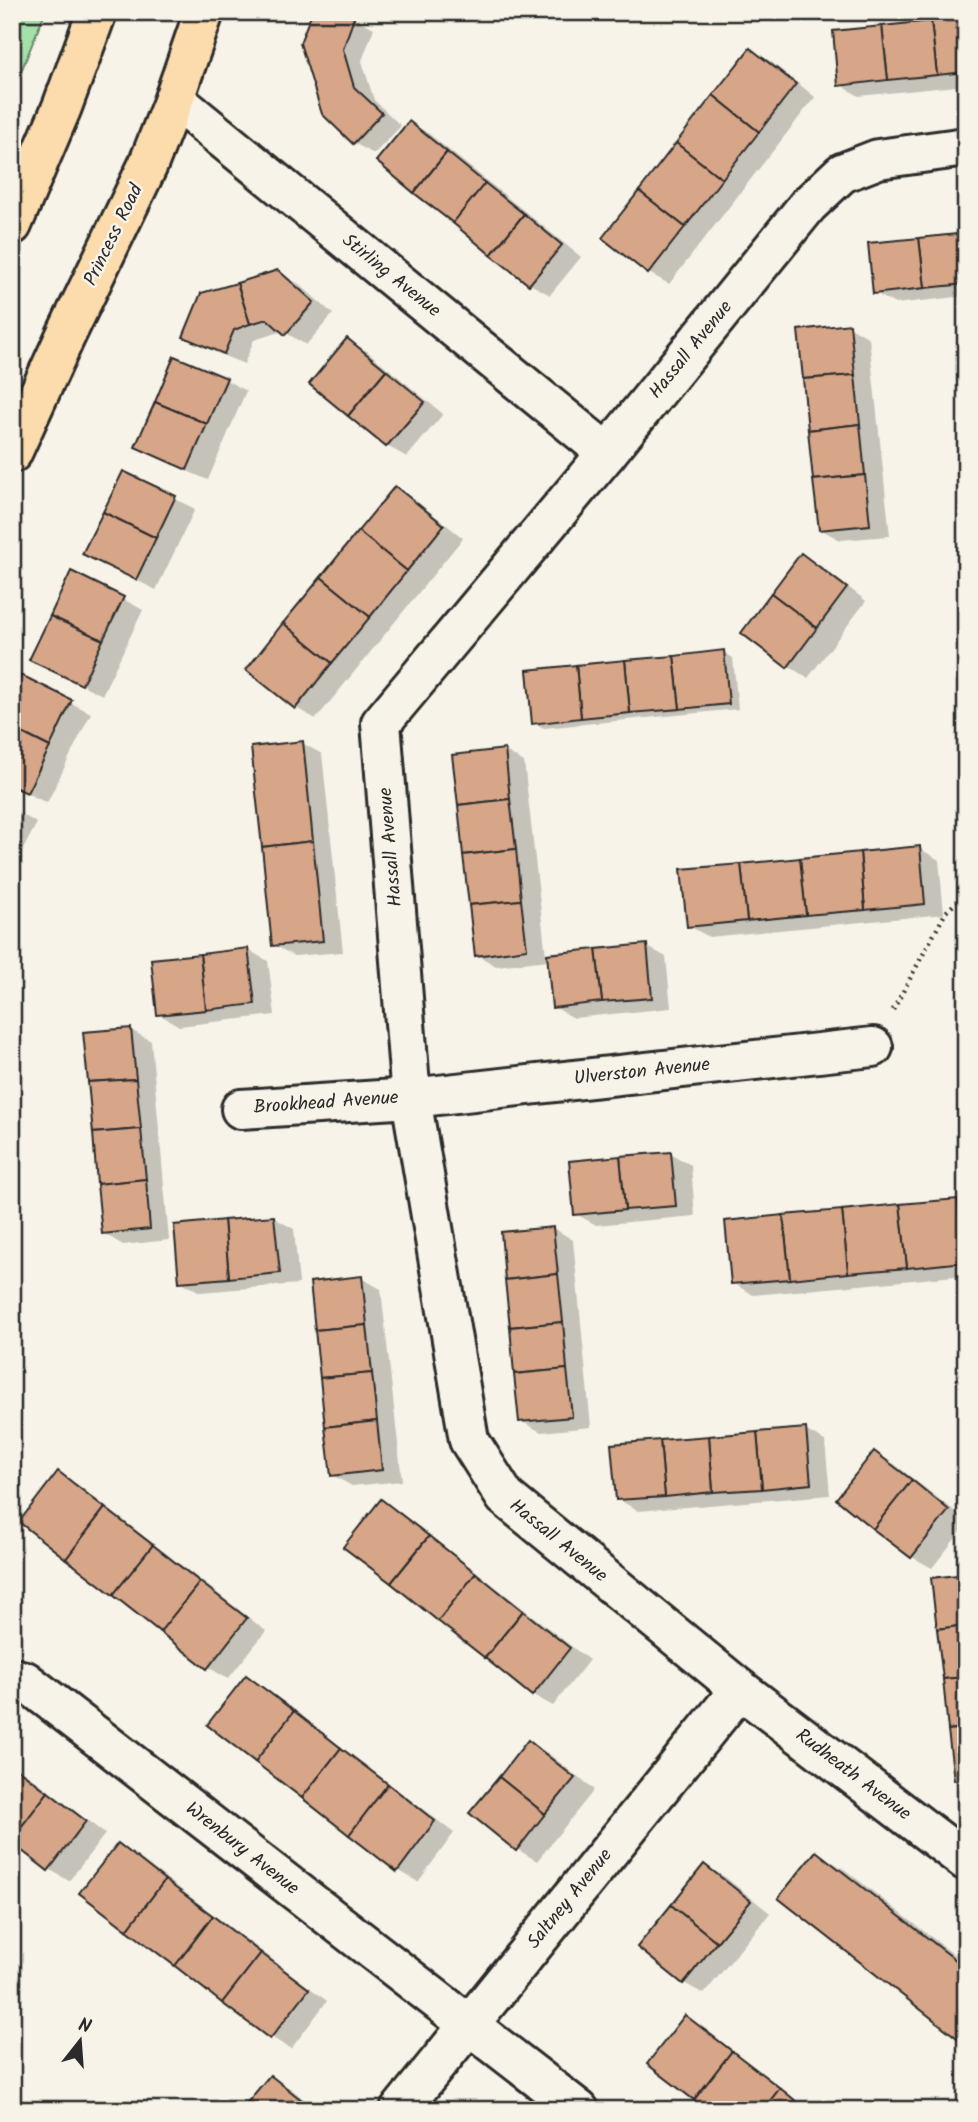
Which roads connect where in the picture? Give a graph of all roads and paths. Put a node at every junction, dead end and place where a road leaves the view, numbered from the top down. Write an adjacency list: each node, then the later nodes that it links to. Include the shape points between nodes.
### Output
1 (97, 12): 5 (highway)
2 (204, 12): 3 (highway, Princess Road)
3 (174, 99): 6 (highway, Princess Road, via 148,165); 7 (street, Stirling Avenue)
4 (966, 147): 7 (street, Hassall Avenue, via 878,159 842,173 808,205)
5 (12, 225)
6 (12, 453)
7 (607, 453): 10 (street, Hassall Avenue, via 381,723)
8 (966, 893): 9 (path, via 946,912)
9 (873, 1046): 10 (street, Ulverston Avenue)
10 (411, 1098): 11 (street, Brookhead Avenue); 13 (street, Hassall Avenue, via 469,1440 505,1497)
11 (241, 1109)
12 (12, 1678): 15 (street, Wrenbury Avenue, via 25,1681)
13 (740, 1689): 14 (street, Rudheath Avenue); 15 (street, Saltney Avenue)
14 (966, 1861)
15 (469, 2025): 16 (street, Saltney Avenue); 17 (street, Wrenbury Avenue)
16 (400, 2110)
17 (579, 2110)

